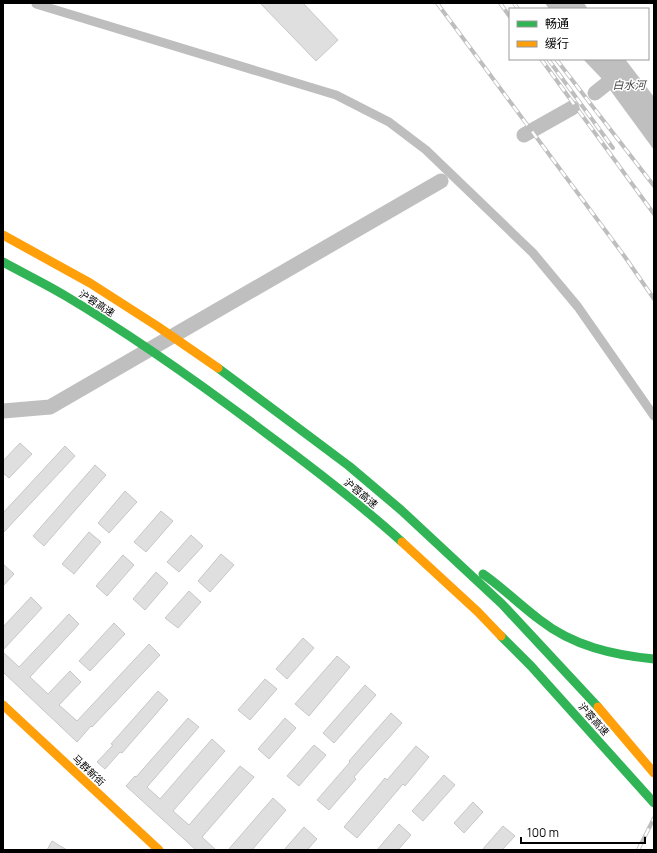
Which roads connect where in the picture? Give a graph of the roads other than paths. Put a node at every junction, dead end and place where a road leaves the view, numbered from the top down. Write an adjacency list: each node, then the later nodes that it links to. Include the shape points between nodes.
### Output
1 (36, 4): 4 (street, via 336,95 389,122 426,150 533,253 578,307)
2 (3, 235): 5 (main road, 沪蓉高速, via 90,283 182,343 349,466)
3 (3, 262): 9 (main road, 沪蓉高速, via 64,295 205,387 384,526 478,612 531,666)
4 (654, 416)
5 (401, 510): 6 (main road, via 545,624 568,638 612,654); 8 (main road, 沪蓉高速, via 502,604 600,709)
6 (654, 659)
7 (3, 705): 10 (main road, 马群新街)
8 (654, 772)
9 (654, 803)
10 (159, 850)

